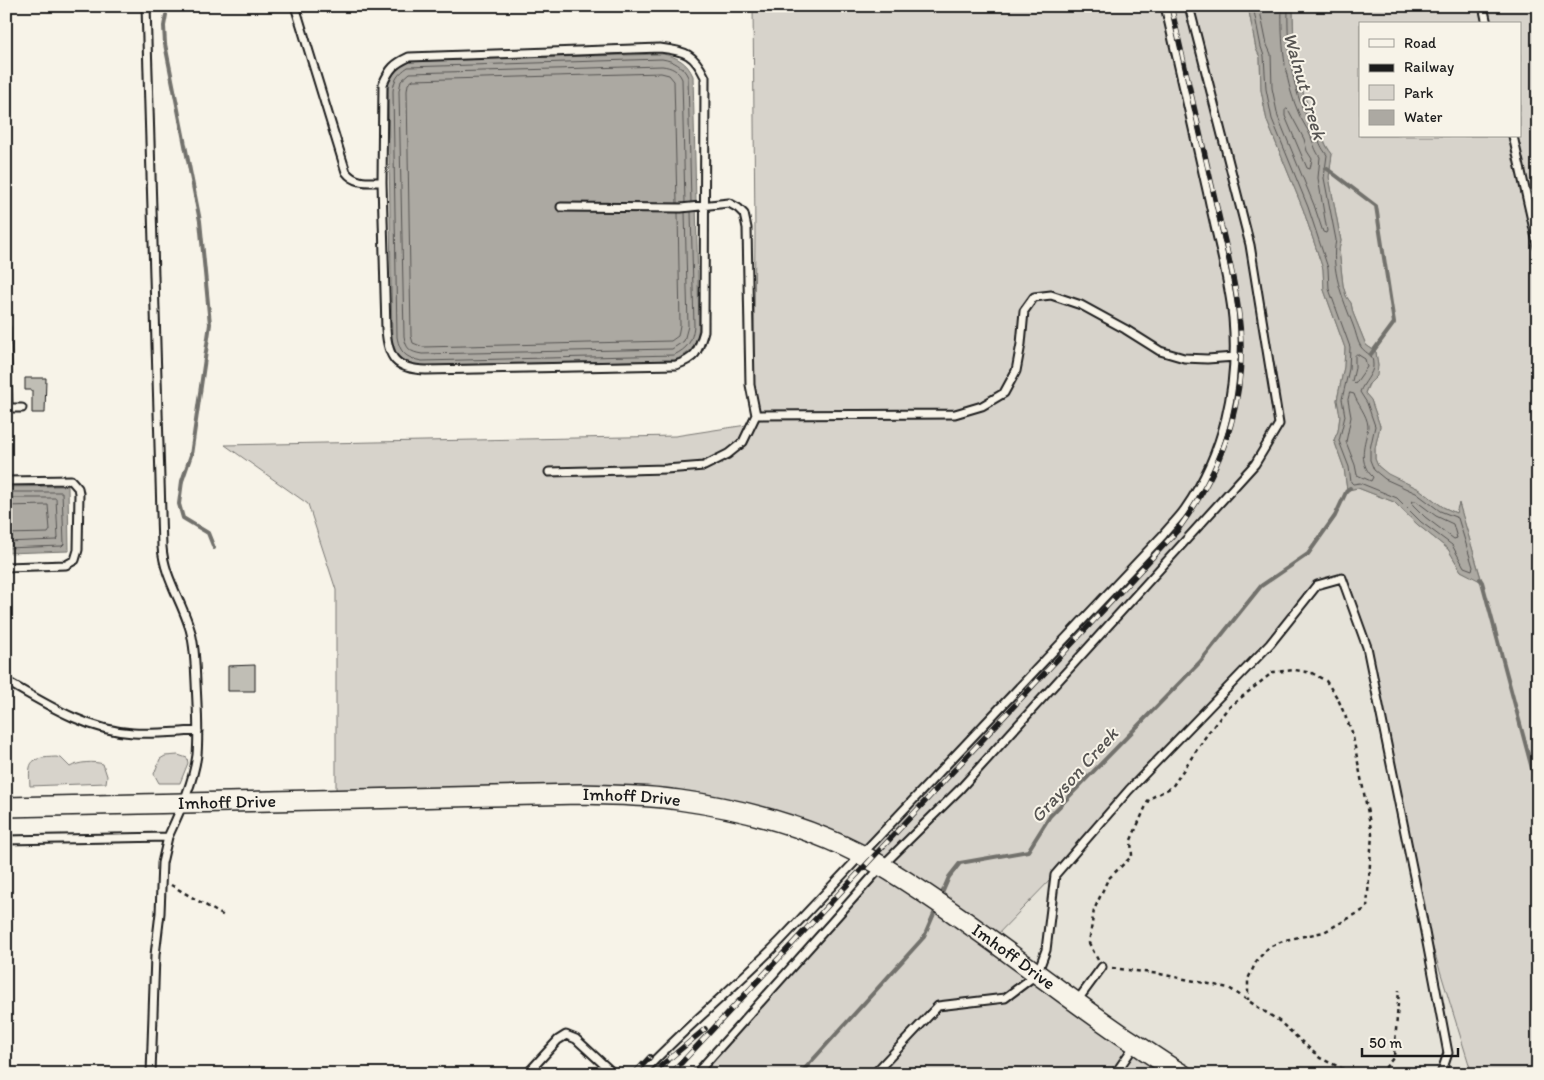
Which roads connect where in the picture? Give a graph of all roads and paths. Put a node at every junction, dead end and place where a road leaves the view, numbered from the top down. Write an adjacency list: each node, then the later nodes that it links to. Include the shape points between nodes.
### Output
1 (146, 6): 21 (lane, via 162,547 166,572 190,628)
2 (295, 6): 8 (lane, via 346,172 360,182)
3 (1165, 6): 13 (lane, via 1225,271 1233,316)
4 (1190, 6): 27 (lane, via 1250,245 1279,424 1255,464)
5 (1483, 6): 6 (lane)
6 (1487, 22)
7 (1513, 138): 11 (lane)
8 (382, 182): 9 (lane, via 383,84 397,62 409,57 660,48 686,54 698,62 705,78); 9 (lane, via 387,346 394,359 412,369 676,365 690,360 698,350 704,331)
9 (704, 206): 10 (lane); 16 (lane, via 728,202 744,214 747,228 750,385)
10 (561, 207)
11 (1538, 247)
12 (6, 328): 14 (lane)
13 (1235, 357): 16 (lane, via 1184,358 1160,352 1081,305 1051,295 1034,297 1024,310 1016,371 1004,393 982,406 955,414); 26 (lane, via 1232,390 1216,452 1185,509)
14 (7, 408): 15 (lane)
15 (22, 408)
16 (756, 415): 17 (lane, via 743,442 704,466)
17 (549, 472)
18 (6, 481): 19 (lane, via 71,480 79,493 75,560 66,565)
19 (6, 566)
20 (6, 681): 21 (lane, via 91,725 133,733)
21 (198, 731): 22 (lane, via 194,772)
22 (184, 802): 23 (street, Imhoff Drive); 24 (lane); 26 (street, Imhoff Drive, via 630,795 678,799 761,817)
23 (6, 807)
24 (168, 837): 25 (lane); 28 (lane)
25 (6, 840)
26 (861, 855): 27 (street, Imhoff Drive); 39 (lane, via 746,975)
27 (886, 869): 31 (street, Imhoff Drive); 40 (lane)
28 (161, 879): 29 (path); 36 (lane)
29 (224, 916)
30 (1102, 967): 33 (path, via 1230,988); 33 (path, via 1089,943 1094,910 1108,879 1132,856 1131,840 1149,799 1172,787 1228,708 1262,680 1273,672 1295,670 1312,673 1326,681 1338,699 1352,732 1372,834 1366,908 1324,932 1285,940 1269,948 1257,960 1248,979); 34 (lane)
31 (1037, 974): 34 (street, Imhoff Drive); 41 (lane, via 1005,998 938,1006); 46 (lane, via 1046,950 1055,875 1129,790 1270,644 1317,585 1342,578 1367,647 1420,906 1448,1053)
32 (1399, 990): 45 (path, via 1394,1057)
33 (1248, 1000): 44 (path, via 1279,1021 1320,1058)
34 (1076, 1003): 35 (street, Imhoff Drive)
35 (1136, 1044): 42 (lane); 43 (street, Imhoff Drive)
36 (151, 1074)
37 (527, 1074): 38 (lane, via 558,1040 566,1036 576,1039)
38 (614, 1074)
39 (641, 1074)
40 (696, 1074)
41 (874, 1074)
42 (1116, 1074)
43 (1182, 1074)
44 (1354, 1074)
45 (1380, 1074)
46 (1441, 1074)

